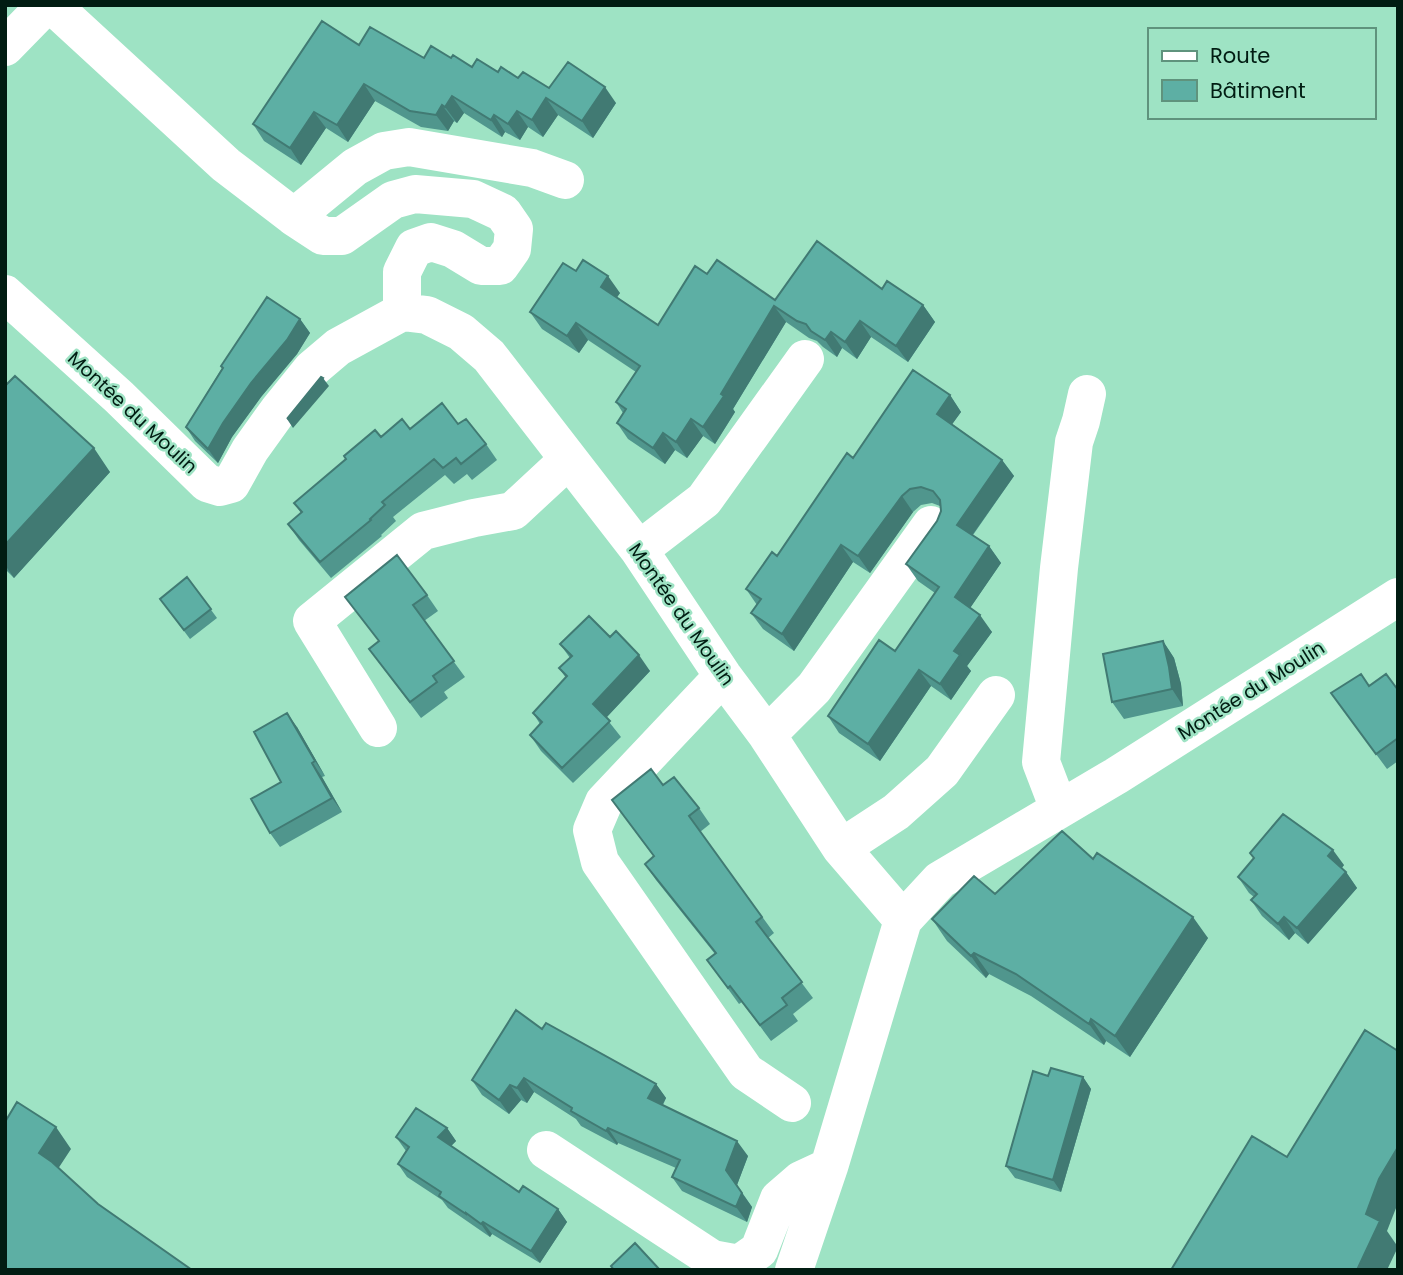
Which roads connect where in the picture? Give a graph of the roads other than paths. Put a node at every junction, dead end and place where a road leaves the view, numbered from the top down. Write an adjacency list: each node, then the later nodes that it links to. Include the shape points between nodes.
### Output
1 (46, 5): 3 (street)
2 (52, 5): 5 (street, via 226,165)
3 (5, 47)
4 (565, 180): 5 (street, via 533,168 409,147 384,151 355,167)
5 (294, 217): 7 (street, via 323,236 342,236 393,200 415,194 473,200 503,213 514,229 512,249 500,266 481,266 431,242 414,248 402,272)
6 (5, 294): 7 (street, Montée du Moulin, via 207,483 220,487 231,484 250,450 312,369 338,347)
7 (402, 312): 10 (street, Montée du Moulin, via 427,315 461,332 489,356)
8 (804, 359): 12 (street, via 704,500)
9 (1087, 394): 18 (street, via 1074,442 1041,762)
10 (568, 460): 12 (street, Montée du Moulin); 16 (street, via 513,511 423,531 312,621)
11 (931, 524): 17 (street, via 814,688)
12 (639, 550): 14 (street, Montée du Moulin)
13 (1398, 597): 18 (street, Montée du Moulin)
14 (723, 676): 17 (street, Montée du Moulin); 21 (street, via 604,802 592,830 600,862 746,1072)
15 (996, 695): 19 (street, via 942,771 896,812)
16 (378, 728)
17 (767, 735): 19 (street, Montée du Moulin)
18 (1059, 809): 20 (street, Montée du Moulin, via 940,880)
19 (841, 848): 20 (street, Montée du Moulin)
20 (902, 920): 23 (street)
21 (792, 1103)
22 (546, 1150): 23 (street, via 712,1259 739,1264 759,1250 779,1199 801,1180)
23 (829, 1167): 24 (street)
24 (794, 1270)

